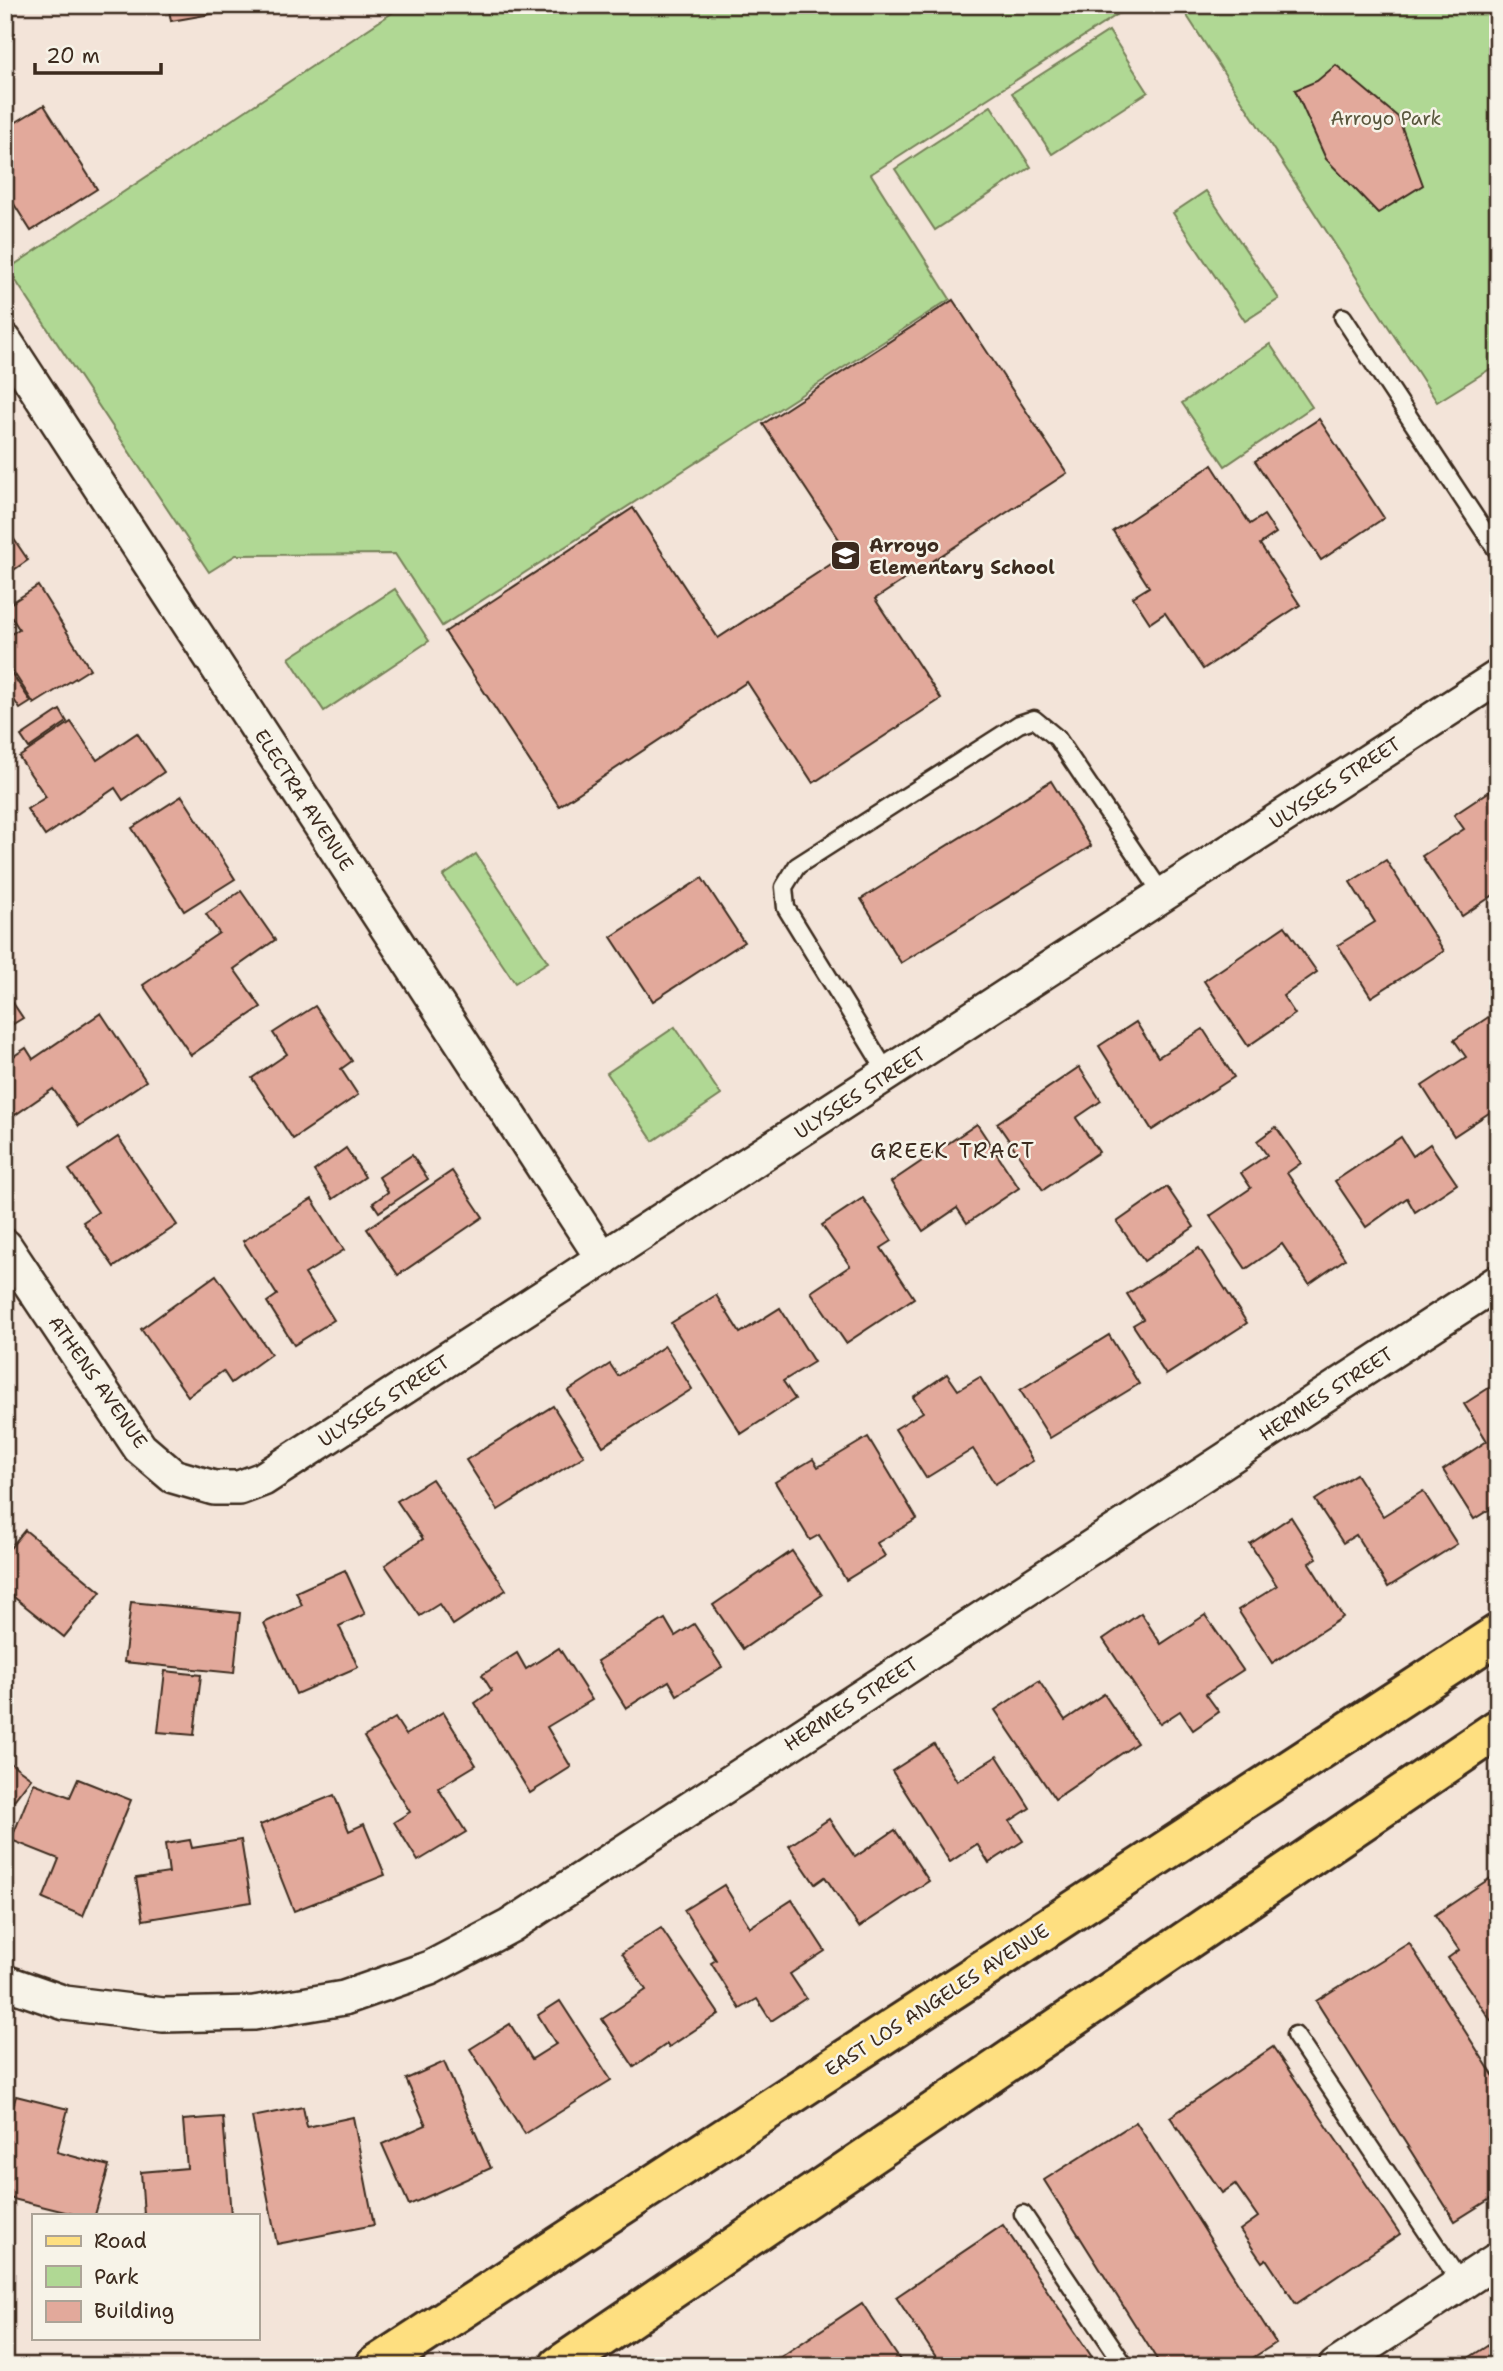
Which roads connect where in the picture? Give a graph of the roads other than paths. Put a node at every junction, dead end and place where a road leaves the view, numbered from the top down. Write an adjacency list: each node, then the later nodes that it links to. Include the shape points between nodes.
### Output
1 (1343, 317): 3 (lane)
2 (5, 341): 8 (street, ELECTRA AVENUE)
3 (1498, 552)
4 (1498, 677): 5 (street, ULYSSES STREET)
5 (1163, 895): 6 (street, ULYSSES STREET); 6 (lane, via 1057,738 1034,719 1018,724 797,866 784,887 786,908)
6 (888, 1074): 8 (street, ULYSSES STREET)
7 (5, 1246): 10 (street, ATHENS AVENUE, via 140,1448 173,1476)
8 (603, 1259): 10 (street, ULYSSES STREET, via 263,1479 239,1488)
9 (1498, 1282): 13 (street, HERMES STREET, via 510,1926 430,1969 344,1998 254,2013 163,2015 65,2003)
10 (215, 1488)
11 (1498, 1634): 18 (main road, EAST LOS ANGELES AVENUE)
12 (1498, 1729): 19 (main road)
13 (5, 1982)
14 (1295, 2035): 17 (lane)
15 (1023, 2214): 20 (lane)
16 (1498, 2259): 17 (street)
17 (1461, 2283): 21 (street)
18 (375, 2366)
19 (559, 2366)
20 (1125, 2366)
21 (1336, 2366)

